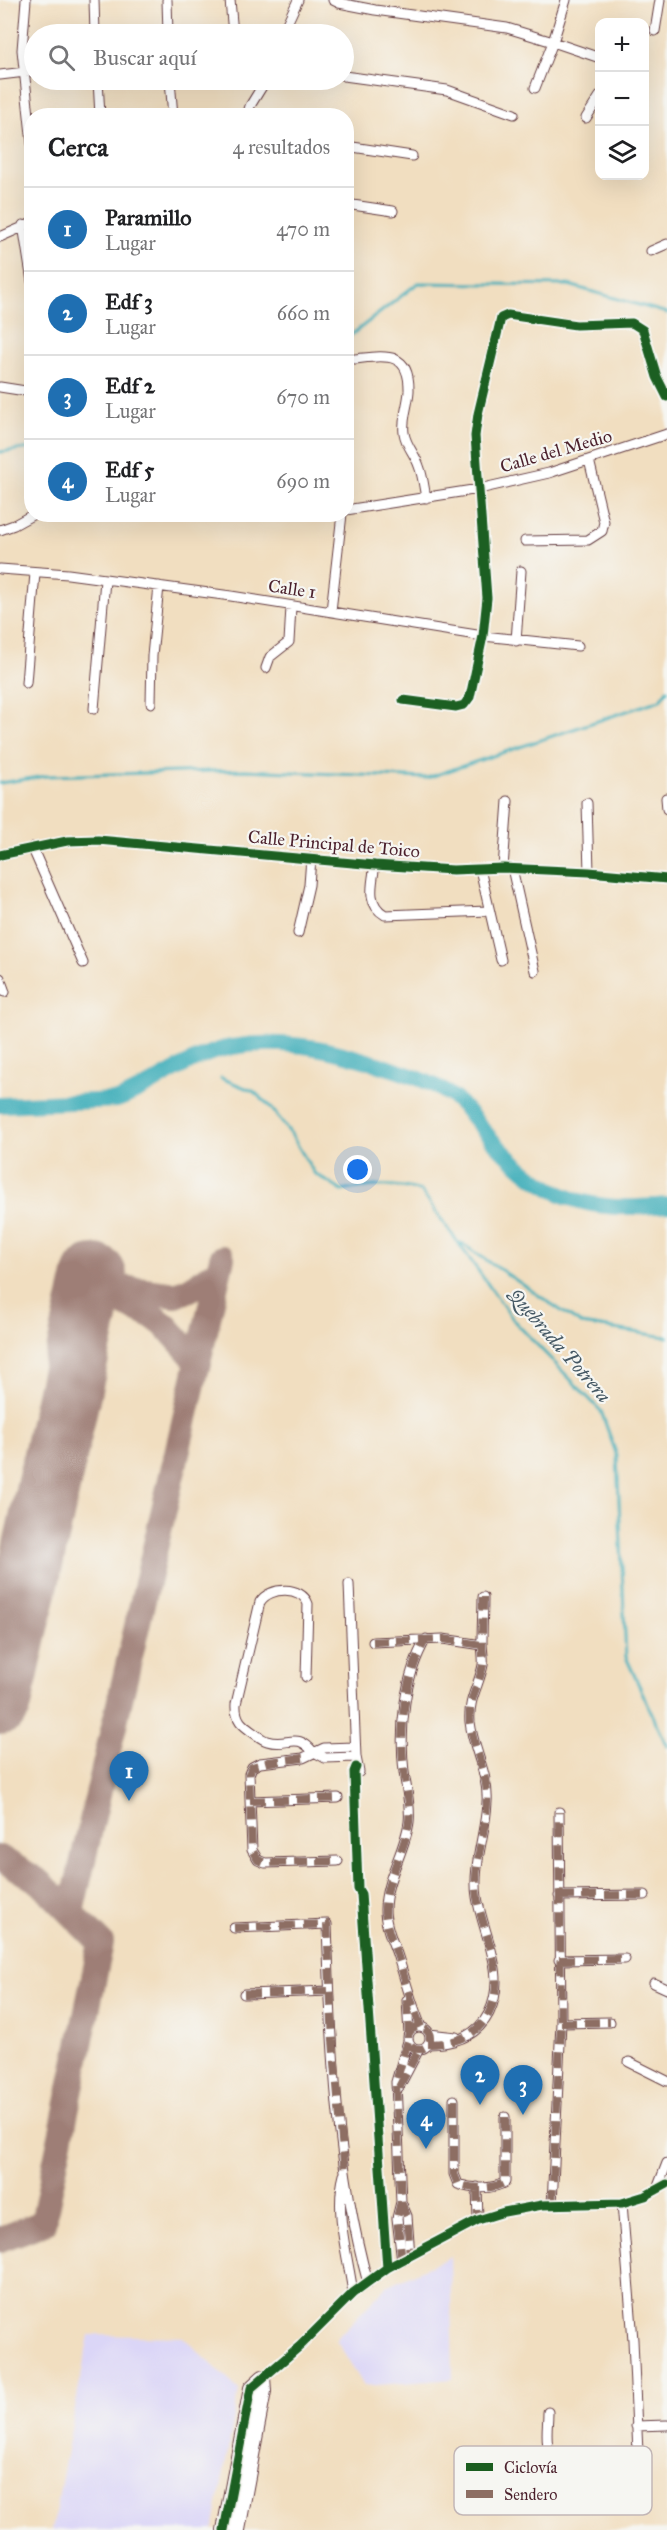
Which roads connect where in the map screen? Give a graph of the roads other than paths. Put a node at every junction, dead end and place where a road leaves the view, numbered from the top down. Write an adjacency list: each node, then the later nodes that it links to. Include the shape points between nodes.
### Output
1 (26, 0): 9 (street)
2 (94, 0): 10 (street)
3 (167, 0): 11 (street)
4 (230, 0): 12 (street)
5 (298, 0): 13 (street)
6 (333, 0): 16 (street, via 375,10 507,28)
7 (566, 0): 16 (street)
8 (660, 0): 15 (street)
9 (24, 24)
10 (95, 24)
11 (168, 24)
12 (231, 24)
13 (287, 24)
14 (24, 25): 18 (street)
15 (655, 31)
16 (553, 42): 17 (street); 21 (street)
17 (595, 56)
18 (24, 72): 19 (street)
19 (0, 75)
20 (354, 77): 31 (street, via 447,90)
21 (535, 88)
22 (26, 90): 27 (street)
23 (99, 90): 28 (street)
24 (171, 90): 29 (street)
25 (260, 90): 30 (street)
26 (595, 104): 32 (street)
27 (28, 108)
28 (100, 108)
29 (172, 108)
30 (249, 108)
31 (514, 114)
32 (586, 118)
33 (354, 147): 34 (street)
34 (412, 156)
35 (354, 205): 36 (street)
36 (393, 211)
37 (24, 225): 38 (street)
38 (0, 237)
39 (667, 244): 40 (street)
40 (651, 251)
41 (355, 359): 48 (street, via 392,356 404,367 409,391 404,436 420,467)
42 (0, 387): 43 (street)
43 (24, 391)
44 (667, 398): 47 (street, via 638,325 576,325 503,316 476,425)
45 (667, 434): 46 (street, Calle del Medio)
46 (590, 460): 47 (street, Calle del Medio); 53 (street, via 604,522 602,531 588,540)
47 (479, 489): 48 (street, Calle del Medio); 61 (street, via 487,598)
48 (426, 498): 49 (street, Calle del Medio)
49 (354, 509)
50 (24, 520): 52 (street)
51 (341, 522): 60 (street)
52 (0, 530)
53 (525, 542)
54 (0, 569): 56 (street, Calle 1)
55 (521, 571): 62 (street)
56 (35, 573): 57 (street, Calle 1); 65 (street)
57 (105, 580): 58 (street, Calle 1); 68 (street)
58 (159, 586): 59 (street, Calle 1); 67 (street)
59 (291, 607): 60 (street, Calle 1); 64 (street, via 289,642 270,657)
60 (331, 611): 61 (street, Calle 1)
61 (483, 636): 62 (street, Calle 1); 66 (street, via 470,697 464,705)
62 (516, 640): 63 (street, Calle 1)
63 (578, 646)
64 (266, 668)
65 (26, 683)
66 (403, 700)
67 (151, 703)
68 (94, 709)
69 (508, 801): 75 (street)
70 (587, 803): 77 (street)
71 (32, 847): 72 (street, Calle Principal de Toico); 73 (street, Calle Principal de Toico, via 98,840); 82 (street)
72 (0, 855)
73 (311, 858): 74 (street, Calle Principal de Toico); 80 (street)
74 (375, 865): 76 (street, Calle Principal de Toico); 79 (street, via 373,902 376,910 385,915)
75 (507, 868): 76 (street, Calle Principal de Toico); 77 (street, Calle Principal de Toico); 83 (street)
76 (480, 869): 79 (street)
77 (589, 872): 78 (street, Calle Principal de Toico)
78 (667, 879)
79 (488, 911): 81 (street)
80 (298, 933)
81 (501, 960)
82 (83, 963)
83 (536, 971)
84 (0, 978): 85 (street)
85 (5, 992)
86 (349, 1584): 92 (street)
87 (483, 1597): 90 (street)
88 (426, 1639): 89 (street); 90 (street); 107 (street, via 410,1678 403,1751 410,1820 385,1910)
89 (373, 1642)
90 (482, 1645): 112 (street, via 483,1668 471,1700 470,1721 488,1800 476,1895 493,1956 494,1996 481,2025 465,2037)
91 (306, 1677): 93 (street, via 305,1597 299,1592 273,1591 264,1595 236,1716 240,1724 266,1742 296,1740)
92 (355, 1747): 93 (street, via 324,1748); 94 (street)
93 (315, 1753): 94 (street); 96 (street, via 252,1767)
94 (356, 1762): 129 (street, via 357,1877)
95 (338, 1798): 96 (street)
96 (250, 1801): 98 (street, via 252,1850 258,1860)
97 (559, 1812): 100 (street)
98 (338, 1861)
99 (645, 1895): 100 (street)
100 (559, 1896): 103 (street)
101 (234, 1928): 106 (street, via 327,1924)
102 (625, 1959): 103 (street)
103 (560, 1960): 110 (street)
104 (654, 1983): 105 (street)
105 (667, 1989)
106 (329, 1991): 108 (street); 119 (street)
107 (407, 1991): 111 (street); 112 (street)
108 (244, 1994)
109 (610, 2022): 110 (street)
110 (561, 2023): 123 (street)
111 (408, 2037): 112 (street, via 412,2046); 112 (street, via 414,2028); 115 (street, via 397,2073)
112 (424, 2038): 115 (street)
113 (629, 2062): 114 (street)
114 (667, 2081)
115 (397, 2092): 128 (street, via 401,2202 397,2217)
116 (454, 2100): 121 (street, via 455,2179 463,2186)
117 (505, 2117): 121 (street, via 505,2182)
118 (667, 2163): 122 (street)
119 (345, 2173): 125 (street); 127 (street, via 341,2188)
120 (667, 2184): 122 (street)
121 (477, 2187): 126 (street)
122 (657, 2189): 124 (street)
123 (552, 2204): 124 (street); 126 (street)
124 (622, 2204): 135 (street)
125 (355, 2220): 127 (street); 130 (street)
126 (478, 2220): 128 (street)
127 (343, 2224): 131 (street)
128 (406, 2258): 129 (street)
129 (387, 2268): 130 (street)
130 (368, 2283): 131 (street)
131 (353, 2294): 132 (street)
132 (263, 2377): 138 (street, via 251,2388); 139 (street, via 264,2391)
133 (548, 2412): 136 (street)
134 (667, 2425): 135 (street)
135 (636, 2426): 137 (street)
136 (549, 2446)
137 (637, 2446)
138 (225, 2530)
139 (238, 2530)

